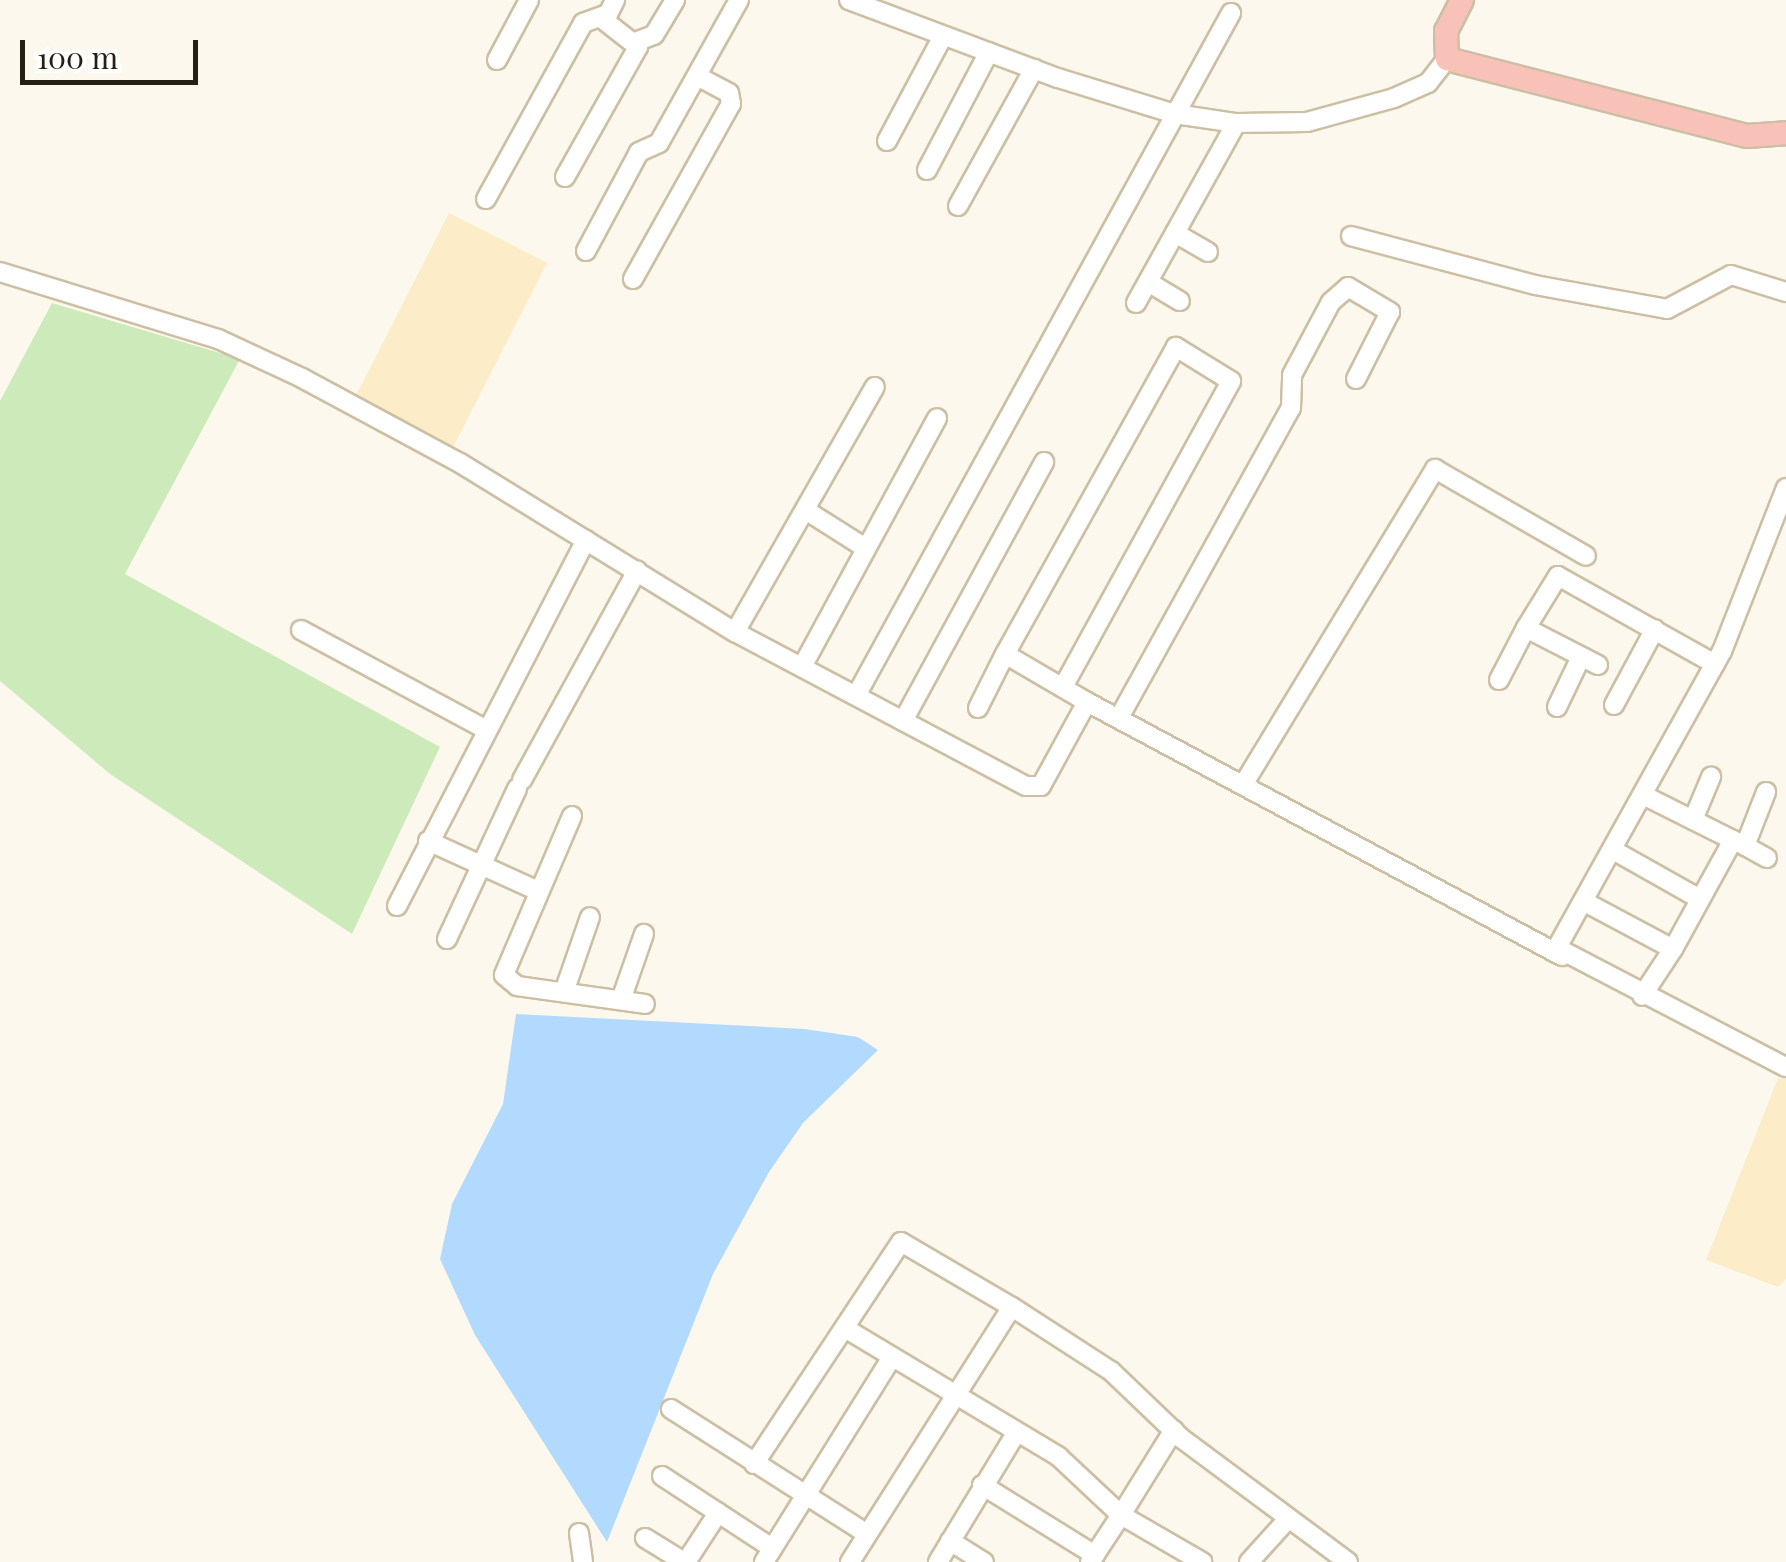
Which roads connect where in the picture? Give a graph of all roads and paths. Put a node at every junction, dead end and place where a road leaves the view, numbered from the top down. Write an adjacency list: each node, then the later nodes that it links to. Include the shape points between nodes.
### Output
1 (529, 0): 13 (street)
2 (616, 0): 8 (street)
3 (675, 0): 10 (street, via 654,35)
4 (739, 0): 15 (street)
5 (849, 0): 9 (street)
6 (1462, 0): 12 (main road, via 1446,31)
7 (1232, 13): 16 (street)
8 (601, 18): 10 (street); 22 (street, via 583,23)
9 (943, 36): 11 (street); 19 (street)
10 (638, 41): 21 (street)
11 (988, 52): 14 (street); 20 (street)
12 (1447, 59): 17 (street, via 1428,83 1394,98 1307,122); 18 (main road, via 1747,136)
13 (497, 60)
14 (1034, 70): 16 (street); 23 (street)
15 (697, 76): 26 (street, via 659,143 639,152); 29 (street, via 729,93 732,104)
16 (1174, 114): 17 (street); 53 (street)
17 (1236, 123): 24 (street)
18 (1786, 133)
19 (886, 141)
20 (927, 170)
21 (565, 177)
22 (486, 199)
23 (958, 206)
24 (1175, 233): 27 (street); 30 (street)
25 (1351, 236): 31 (street, via 1535,285 1667,308 1731,275)
26 (586, 251)
27 (1208, 252)
28 (0, 272): 40 (street, via 218,339 460,463)
29 (633, 279)
30 (1148, 282): 32 (street); 33 (street)
31 (1786, 292)
32 (1180, 301)
33 (1136, 303)
34 (1356, 380): 58 (street, via 1390,312 1348,287 1331,302 1292,375 1291,408)
35 (875, 387): 39 (street)
36 (937, 418): 41 (street)
37 (1044, 462): 59 (street)
38 (1786, 488): 49 (street)
39 (807, 511): 41 (street); 47 (street)
40 (586, 540): 42 (street); 60 (street)
41 (864, 547): 50 (street)
42 (637, 571): 47 (street); 71 (street, via 519,784)
43 (1558, 576): 44 (street); 45 (street); 62 (street, via 1580,552 1435,469 1424,477)
44 (1526, 628): 51 (street); 56 (street, via 1590,661)
45 (1655, 629): 49 (street); 55 (street)
46 (302, 630): 60 (street)
47 (734, 632): 50 (street)
48 (1006, 654): 52 (street); 52 (street, via 1174,348 1230,376); 57 (street)
49 (1715, 664): 64 (street)
50 (802, 666): 53 (street)
51 (1499, 680)
52 (1062, 687): 54 (street)
53 (857, 694): 59 (street)
54 (1087, 702): 58 (street); 59 (street, via 1041,786 1026,786)
55 (1614, 705)
56 (1557, 706)
57 (978, 708)
58 (1120, 716): 62 (street)
59 (903, 721)
60 (483, 728): 67 (street)
61 (1711, 777): 66 (street)
62 (1243, 785): 80 (street)
63 (1766, 792): 68 (street)
64 (1643, 795): 66 (street); 69 (street)
65 (572, 816): 72 (street)
66 (1693, 820): 68 (street)
67 (428, 841): 71 (street); 75 (street)
68 (1739, 843): 70 (street); 73 (street)
69 (1613, 850): 73 (street); 74 (street)
70 (1767, 858)
71 (482, 866): 72 (street); 78 (street)
72 (538, 891): 81 (street, via 504,975 517,986)
73 (1700, 899): 79 (street)
74 (1583, 901): 79 (street); 80 (street, via 1562,934)
75 (397, 906)
76 (590, 917): 81 (street)
77 (644, 934): 83 (street)
78 (447, 939)
79 (1673, 948): 82 (street)
80 (1562, 956): 82 (street)
81 (564, 992): 83 (street)
82 (1642, 996): 85 (street)
83 (621, 1000): 84 (street)
84 (646, 1004)
85 (1786, 1067)
86 (1012, 1307): 87 (street, via 901,1242); 89 (street); 91 (street, via 1111,1371)
87 (848, 1330): 88 (street); 93 (street)
88 (892, 1357): 89 (street); 96 (street)
89 (955, 1397): 92 (street); 101 (street)
90 (671, 1408): 93 (street)
91 (1174, 1430): 98 (street); 99 (street)
92 (1016, 1432): 95 (street); 98 (street, via 1081,1472)
93 (754, 1464): 96 (street)
94 (662, 1476): 97 (street)
95 (982, 1486): 103 (street); 106 (street)
96 (806, 1496): 101 (street); 104 (street)
97 (718, 1513): 104 (street); 108 (street)
98 (1121, 1515): 105 (street); 106 (street)
99 (1288, 1519): 113 (street); 114 (street)
100 (579, 1533): 107 (street)
101 (867, 1534): 109 (street)
102 (645, 1538): 108 (street)
103 (950, 1541): 110 (street); 111 (street)
104 (768, 1555)
105 (1179, 1556): 112 (street)
106 (1093, 1558)
107 (584, 1562)
108 (686, 1562)
109 (850, 1562)
110 (938, 1562)
111 (984, 1562)
112 (1202, 1562)
113 (1248, 1562)
114 (1348, 1562)

